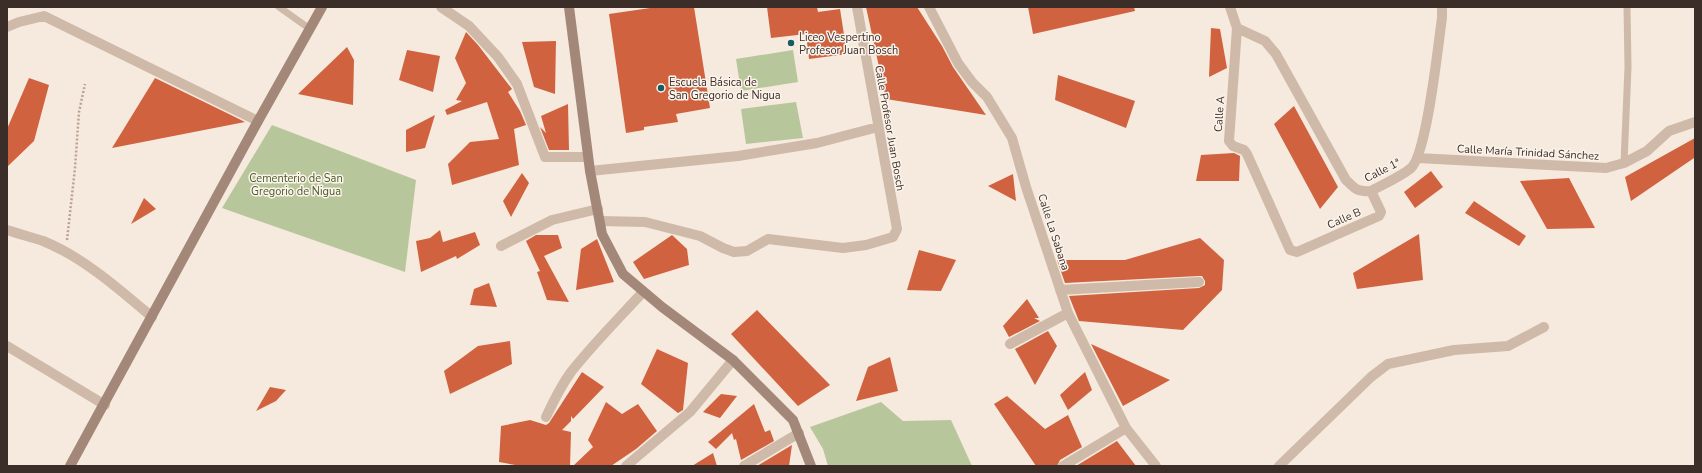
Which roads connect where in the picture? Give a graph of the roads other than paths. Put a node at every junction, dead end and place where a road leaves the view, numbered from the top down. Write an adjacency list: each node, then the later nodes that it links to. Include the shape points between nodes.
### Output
1 (279, 7): 12 (lane)
2 (322, 7): 12 (street)
3 (441, 7): 16 (street, via 469,26 498,57 517,84 545,157)
4 (569, 7): 16 (street)
5 (857, 7): 15 (street, Calle Profesor Juan Bosch)
6 (929, 7): 27 (street, Calle La Sabana, via 958,63 987,97 1012,138)
7 (1230, 7): 11 (street)
8 (1442, 7): 17 (street, Calle 1ª, via 1426,128)
9 (1627, 7): 18 (lane, via 1628,68)
10 (7, 27): 13 (street, via 44,16)
11 (1237, 28): 20 (street, Calle 1ª, via 1265,42 1276,54 1346,180 1356,190); 25 (street, Calle A, via 1230,144 1247,154)
12 (310, 29): 13 (street)
13 (258, 121): 30 (street)
14 (1695, 122): 18 (street, Calle María Trinidad Sánchez, via 1669,131 1647,151)
15 (878, 127): 19 (street, via 817,143 738,156); 22 (street, Calle Profesor Juan Bosch, via 897,229 893,237 866,245 843,248 768,239 747,251 734,252 700,236 645,222)
16 (588, 158): 19 (street)
17 (1418, 158): 18 (street, Calle María Trinidad Sánchez, via 1606,168); 20 (street, Calle 1ª, via 1411,168)
18 (1624, 164)
19 (590, 171): 21 (street)
20 (1371, 191): 25 (street, Calle B, via 1381,212 1379,216)
21 (598, 209): 22 (street); 24 (street, via 552,220)
22 (600, 221): 28 (street, via 602,234 623,274)
23 (7, 230): 30 (street, via 43,241 90,267)
24 (501, 246)
25 (1293, 252)
26 (1199, 282): 27 (street)
27 (1060, 290): 29 (street, Calle La Sabana)
28 (643, 292): 34 (street); 36 (street, via 571,373)
29 (1068, 313): 32 (street); 37 (street, Calle La Sabana)
30 (152, 317): 35 (street)
31 (1544, 327): 45 (street, via 1508,346 1454,350 1388,364 1371,377)
32 (1010, 344)
33 (7, 346): 35 (street)
34 (733, 360): 38 (street, via 793,420); 40 (street, via 690,412)
35 (105, 405): 39 (street)
36 (546, 417)
37 (1126, 428): 43 (street); 44 (street, Calle La Sabana)
38 (799, 433): 41 (street); 42 (street)
39 (70, 466)
40 (626, 466)
41 (744, 466)
42 (811, 466)
43 (1063, 466)
44 (1156, 466)
45 (1279, 466)

